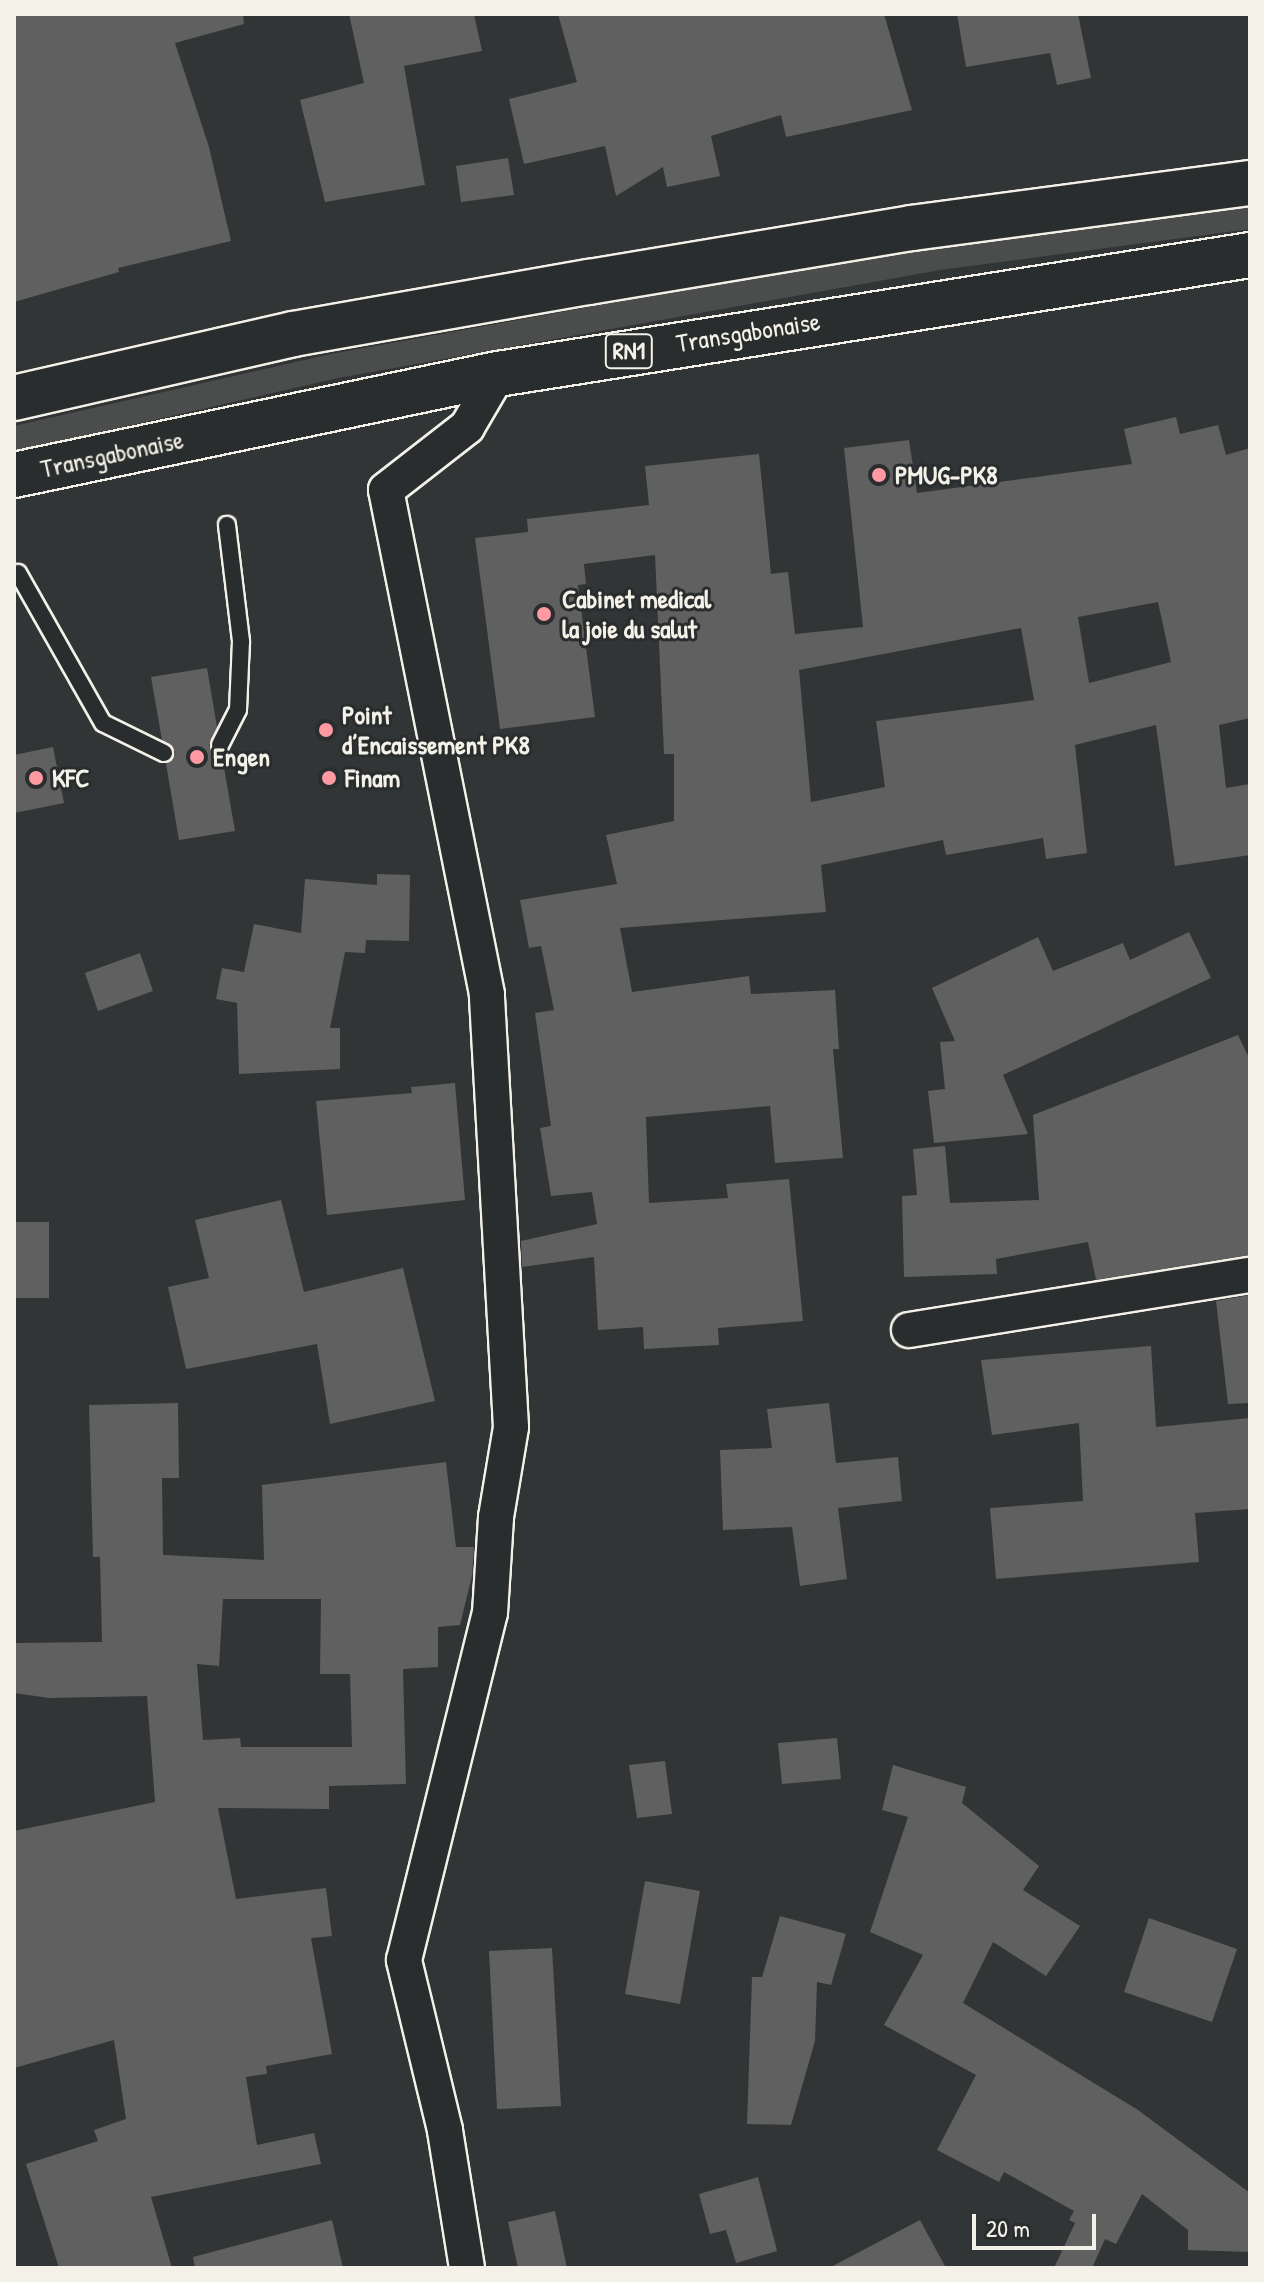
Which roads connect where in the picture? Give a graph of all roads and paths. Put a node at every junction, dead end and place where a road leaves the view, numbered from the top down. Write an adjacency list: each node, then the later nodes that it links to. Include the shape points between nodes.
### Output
1 (1250, 183): 4 (highway, via 912,228 589,282 293,334)
2 (1250, 255): 3 (highway, Transgabonaise / RN1)
3 (498, 374): 5 (highway, Transgabonaise / RN1); 12 (street, via 467,427 386,490 487,994 511,1427 496,1517 490,1613 404,1960 445,2130)
4 (14, 398)
5 (14, 475)
6 (227, 525): 8 (lane, via 241,641 238,710)
7 (18, 573): 9 (lane, via 103,723)
8 (220, 745)
9 (164, 753)
10 (1250, 1275): 11 (street)
11 (909, 1330)
12 (467, 2268)

